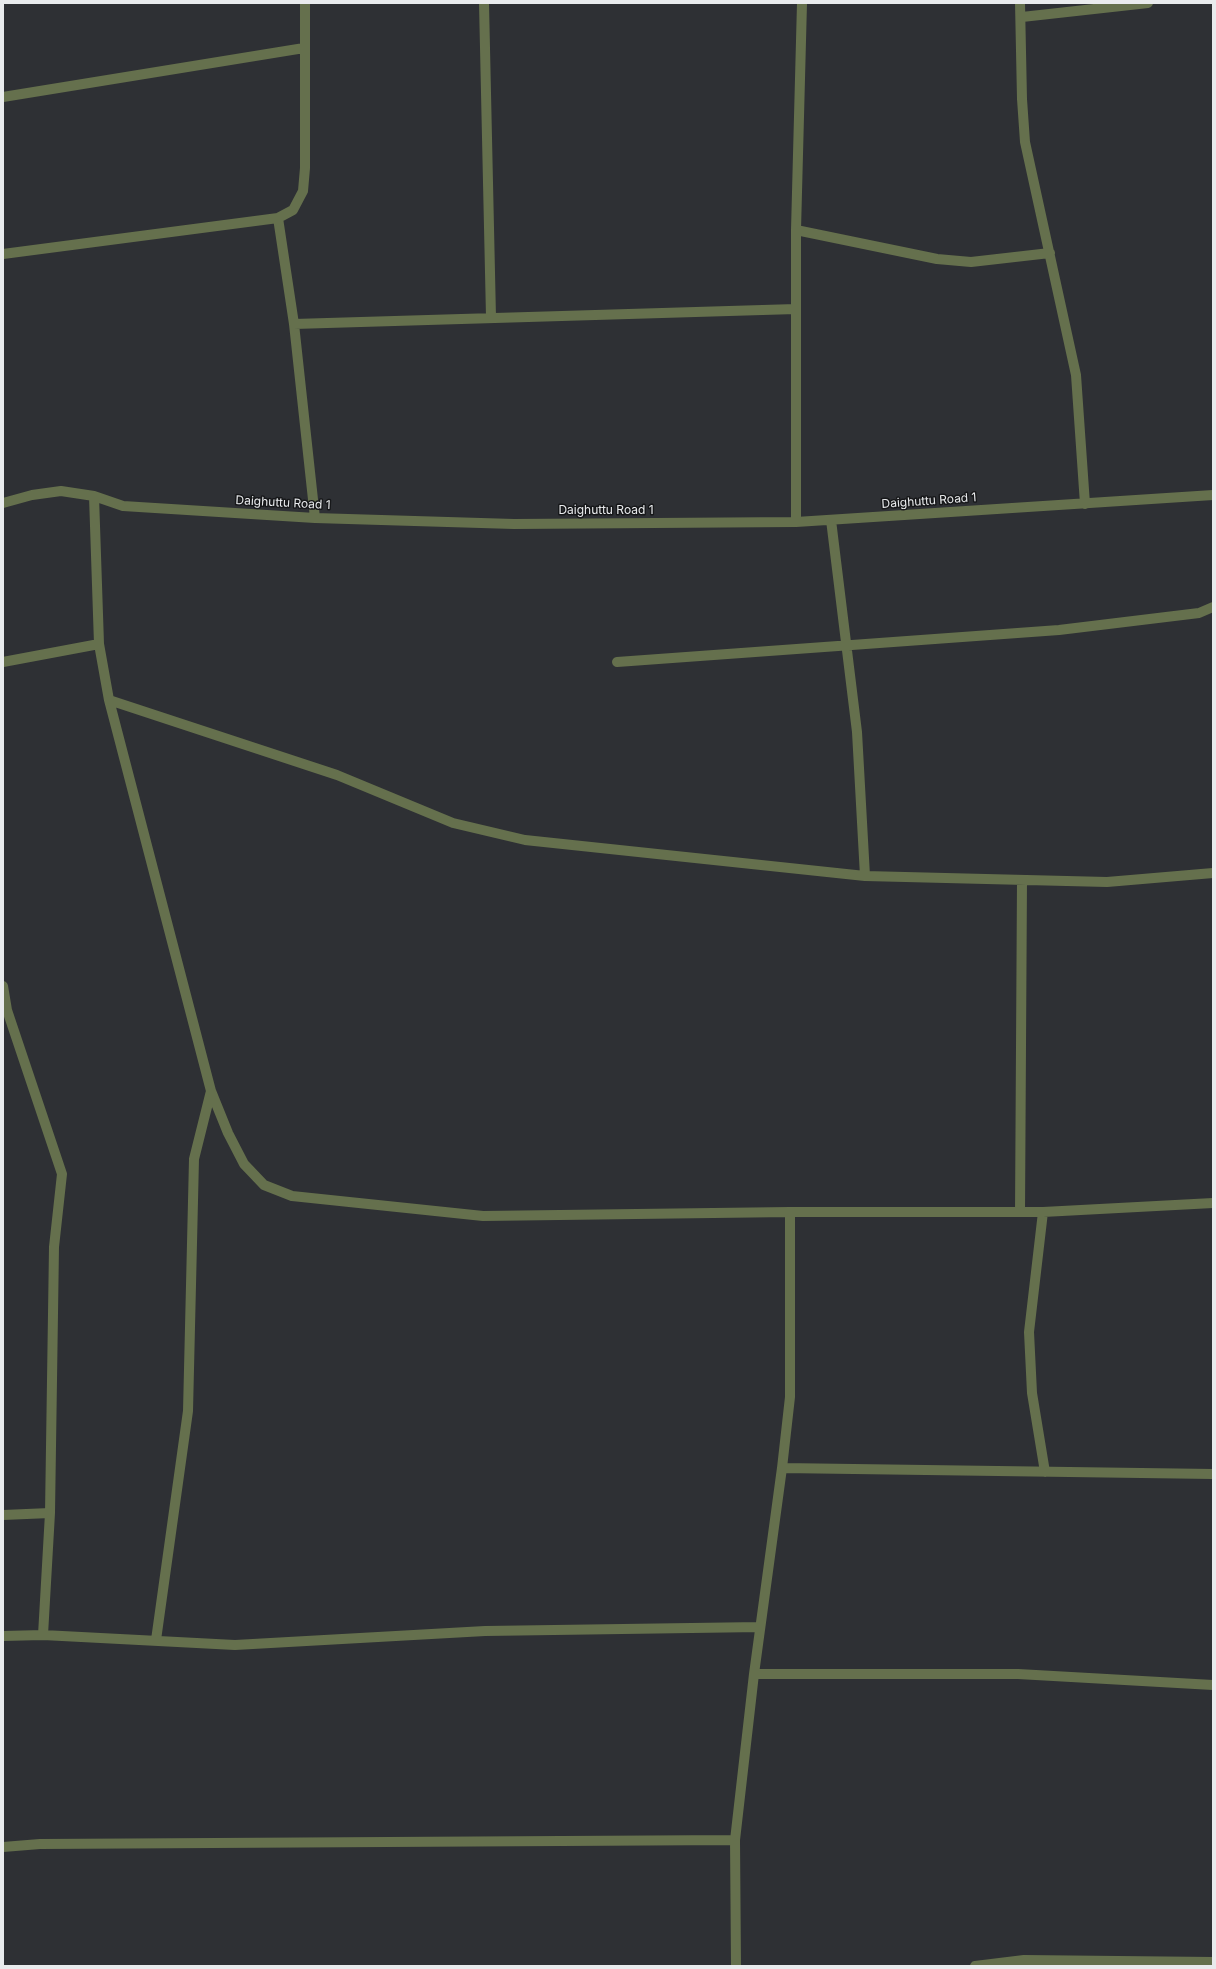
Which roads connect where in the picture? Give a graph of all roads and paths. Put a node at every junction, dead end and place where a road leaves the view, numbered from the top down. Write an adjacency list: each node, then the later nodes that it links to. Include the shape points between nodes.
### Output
1 (304, 3): 7 (street)
2 (484, 3): 14 (street)
3 (802, 3): 10 (street)
4 (1020, 3): 6 (street)
5 (1148, 3): 6 (street)
6 (1022, 17): 11 (street, via 1022,99 1026,142)
7 (304, 48): 8 (street); 9 (street, via 303,192 293,210)
8 (3, 97)
9 (278, 218): 12 (street); 15 (street)
10 (796, 230): 11 (street, via 937,259 971,262); 13 (street)
11 (1050, 253): 19 (street, via 1076,375)
12 (3, 254)
13 (796, 309): 14 (street); 22 (street)
14 (491, 317): 15 (street)
15 (294, 324): 20 (street)
16 (1213, 495): 19 (street, Daighuttu Road 1)
17 (94, 496): 18 (street, Daighuttu Road 1, via 62,491 32,494); 20 (street, Daighuttu Road 1, via 123,506); 24 (street)
18 (3, 503)
19 (1086, 504): 21 (street, Daighuttu Road 1)
20 (315, 518): 22 (street, Daighuttu Road 1, via 514,524)
21 (831, 520): 22 (street, Daighuttu Road 1); 25 (street)
22 (796, 522)
23 (1213, 607): 25 (street, via 1198,613 1059,630)
24 (99, 644): 26 (street); 28 (street)
25 (846, 645): 27 (street); 30 (street, via 857,732)
26 (3, 662)
27 (617, 662)
28 (109, 700): 30 (street, via 337,775 453,823 524,840); 33 (street)
29 (1213, 873): 31 (street, via 1107,882)
30 (864, 876): 31 (street)
31 (1022, 880): 36 (street)
32 (3, 986): 41 (street, via 8,1010 62,1174 54,1248)
33 (211, 1091): 35 (street, via 244,1164 264,1185 292,1196 483,1216); 46 (street, via 194,1159 188,1411)
34 (1213, 1203): 37 (street)
35 (790, 1212): 36 (street); 38 (street, via 790,1397)
36 (1020, 1212): 37 (street)
37 (1043, 1212): 39 (street, via 1029,1332 1032,1393)
38 (782, 1468): 39 (street); 43 (street)
39 (1045, 1472): 40 (street)
40 (1213, 1474)
41 (50, 1513): 42 (street); 44 (street)
42 (3, 1515)
43 (760, 1627): 46 (street, via 485,1631 235,1644); 47 (street)
44 (43, 1634): 45 (street); 46 (street)
45 (3, 1636)
46 (156, 1640)
47 (754, 1674): 48 (street, via 1018,1674); 49 (street)
48 (1213, 1685)
49 (735, 1840): 50 (street, via 40,1844); 53 (street)
50 (3, 1847)
51 (1213, 1962): 52 (street)
52 (1167, 1964): 54 (street, via 1024,1960)
53 (736, 1966)
54 (975, 1966)

